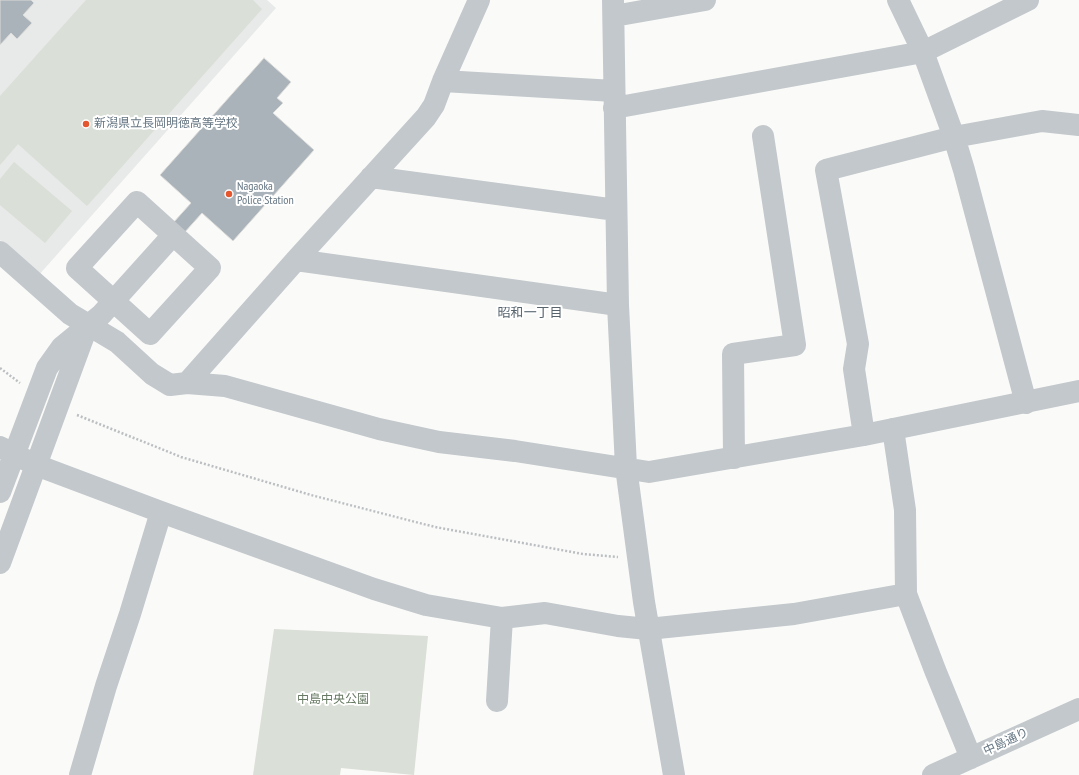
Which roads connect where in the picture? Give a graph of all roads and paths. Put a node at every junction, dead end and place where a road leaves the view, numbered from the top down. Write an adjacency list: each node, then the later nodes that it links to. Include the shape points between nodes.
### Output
1 (479, 0): 7 (street)
2 (704, 0): 5 (street)
3 (898, 0): 6 (street)
4 (1028, 0): 6 (street)
5 (613, 8): 8 (street)
6 (923, 52): 8 (street); 11 (street)
7 (443, 81): 8 (street); 12 (street, via 434,105 426,116)
8 (614, 99): 13 (street)
9 (1079, 125): 11 (street, via 1042,121)
10 (763, 136): 27 (street, via 795,345 733,354)
11 (954, 137): 22 (street); 25 (street, via 826,170 858,344 854,369)
12 (371, 177): 13 (street); 16 (street)
13 (616, 210): 18 (street)
14 (173, 235): 17 (street); 17 (street, via 210,268 150,334); 17 (street, via 137,202 77,268)
15 (0, 252): 19 (street, via 70,314)
16 (296, 260): 18 (street); 20 (street)
17 (114, 301): 19 (street)
18 (618, 305): 29 (street)
19 (88, 326): 20 (street, via 117,342 152,374 170,385); 23 (street); 26 (street, via 62,347 47,368)
20 (187, 383): 29 (street, via 225,386 379,429 439,442)
21 (1079, 391): 22 (street)
22 (1026, 403): 24 (street)
23 (58, 408): 28 (street); 32 (path, via 181,456 327,499 435,527 583,554)
24 (893, 429): 25 (street); 34 (street, via 905,510)
25 (864, 435): 27 (street)
26 (7, 450): 28 (street); 30 (street)
27 (734, 458): 29 (street, via 649,472)
28 (36, 465): 31 (street); 33 (street)
29 (626, 467): 32 (street)
30 (0, 492)
31 (161, 512): 35 (street, via 374,589 426,605); 40 (street)
32 (638, 557): 36 (street)
33 (0, 563)
34 (906, 594): 36 (street, via 794,614); 39 (street)
35 (502, 618): 36 (street, via 545,613 618,626); 37 (street)
36 (648, 628): 41 (street)
37 (497, 701)
38 (1079, 709): 39 (street, 中島通り)
39 (971, 758): 42 (street, 中島通り)
40 (80, 775)
41 (674, 775)
42 (933, 775)

